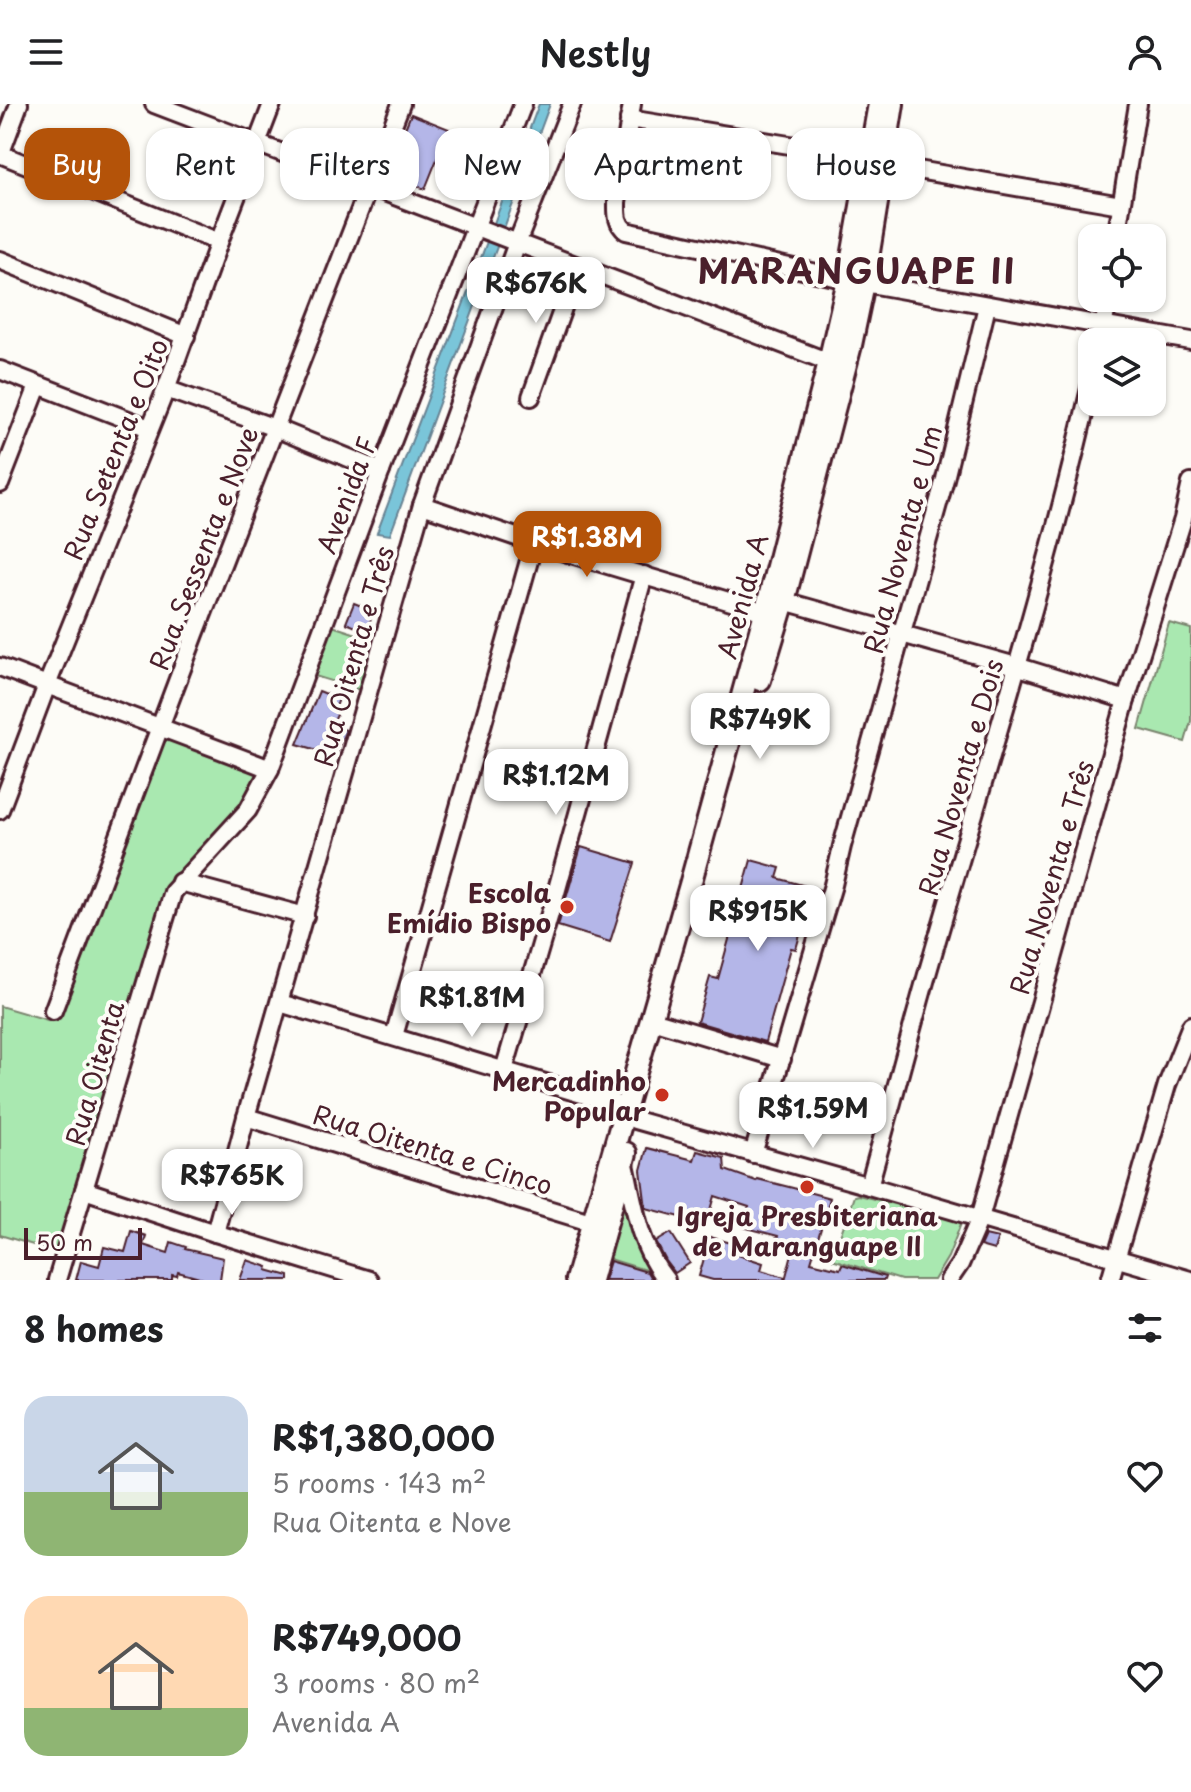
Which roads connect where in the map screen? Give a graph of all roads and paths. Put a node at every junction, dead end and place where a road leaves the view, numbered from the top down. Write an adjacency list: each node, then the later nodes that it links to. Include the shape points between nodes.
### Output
1 (19, 104): 17 (street)
2 (154, 104): 11 (street)
3 (272, 104): 12 (street, Rua Setenta e Oito)
4 (401, 104): 13 (street, Rua Sessenta e Nove)
5 (523, 104): 25 (street, Avenida F)
6 (572, 104): 27 (street, Rua Oitenta e Três)
7 (879, 104): 14 (main road, Avenida A)
8 (893, 104): 15 (main road, Avenida A)
9 (1138, 104): 23 (street)
10 (630, 111): 16 (street); 30 (street, via 617,202 622,228)
11 (215, 128)
12 (262, 128)
13 (392, 128)
14 (878, 128)
15 (886, 128)
16 (787, 143)
17 (0, 155): 26 (street)
18 (925, 170): 23 (street)
19 (235, 200): 26 (street, Rua Setenta e Oito)
20 (364, 200): 43 (street, Rua Sessenta e Nove)
21 (403, 200): 25 (street)
22 (870, 200): 30 (main road, Avenida A)
23 (1121, 205): 24 (street)
24 (1118, 224)
25 (476, 228): 27 (street); 44 (street, Avenida F)
26 (219, 242): 33 (street, Rua Setenta e Oito)
27 (513, 242): 29 (street); 47 (street, Rua Oitenta e Três)
28 (0, 260): 33 (street)
29 (578, 266): 36 (street); 40 (street)
30 (856, 282): 31 (street); 36 (main road, Avenida A)
31 (987, 306): 32 (street); 52 (street, Rua Noventa e Um)
32 (1078, 328)
33 (186, 336): 39 (street, Rua Setenta e Oito)
34 (1166, 339): 35 (street)
35 (1191, 341)
36 (838, 363): 50 (main road, Avenida A); 51 (main road, Avenida A)
37 (0, 370): 38 (street)
38 (38, 386): 42 (street); 46 (street)
39 (166, 389): 42 (street, Rua Setenta e Oito); 43 (street)
40 (531, 397)
41 (1083, 416): 53 (street, Rua Noventa e Dois)
42 (149, 428): 55 (street, Rua Setenta e Oito)
43 (275, 428): 44 (street); 57 (street, Rua Sessenta e Nove)
44 (381, 471): 58 (street, Avenida F)
45 (1191, 483): 56 (street, Rua Noventa e Três)
46 (0, 484)
47 (422, 505): 48 (street); 61 (street, Rua Oitenta e Três)
48 (534, 543): 49 (street); 66 (street)
49 (644, 575): 51 (street); 68 (street)
50 (784, 601): 51 (street); 52 (street); 64 (main road, Avenida A)
51 (765, 612): 69 (main road, Avenida A)
52 (901, 634): 53 (street); 67 (street, Rua Noventa e Um)
53 (1016, 666): 56 (street); 73 (street, Rua Noventa e Dois)
54 (0, 667): 55 (street)
55 (47, 685): 57 (street); 59 (street, Rua Setenta e Oito)
56 (1126, 700): 75 (street, Rua Noventa e Três)
57 (161, 726): 58 (street); 63 (street, Rua Sessenta e Nove)
58 (270, 769): 60 (street, Avenida F, via 248,810)
59 (0, 810)
60 (180, 882): 61 (street); 74 (street, Rua Oitenta, via 164,917)
61 (305, 916): 62 (street, Rua Oitenta e Três)
62 (280, 1003): 66 (street); 70 (street, Rua Oitenta e Três)
63 (53, 1011)
64 (662, 1023): 67 (street); 69 (main road, Avenida A)
65 (1191, 1025): 78 (street, via 1167,1085)
66 (394, 1036): 68 (street)
67 (782, 1059): 71 (street, Rua Noventa e Um)
68 (504, 1070): 69 (street)
69 (630, 1114): 71 (street); 72 (main road, Avenida A); 76 (main road, Avenida A)
70 (246, 1117): 76 (street, Rua Oitenta e Cinco); 77 (street, Rua Oitenta e Três)
71 (753, 1154): 73 (street)
72 (624, 1158): 76 (main road, Avenida A); 83 (street, via 642,1237)
73 (869, 1186): 75 (street)
74 (84, 1190): 77 (street); 79 (street, Rua Oitenta)
75 (980, 1218): 78 (street); 84 (street, Rua Noventa e Três)
76 (599, 1225): 81 (main road, Avenida A); 82 (main road, Avenida A)
77 (215, 1233): 80 (street)
78 (1116, 1258): 85 (street); 86 (street)
79 (57, 1280)
80 (369, 1280)
81 (576, 1280)
82 (591, 1280)
83 (666, 1280)
84 (949, 1280)
85 (1110, 1280)
86 (1190, 1280)

